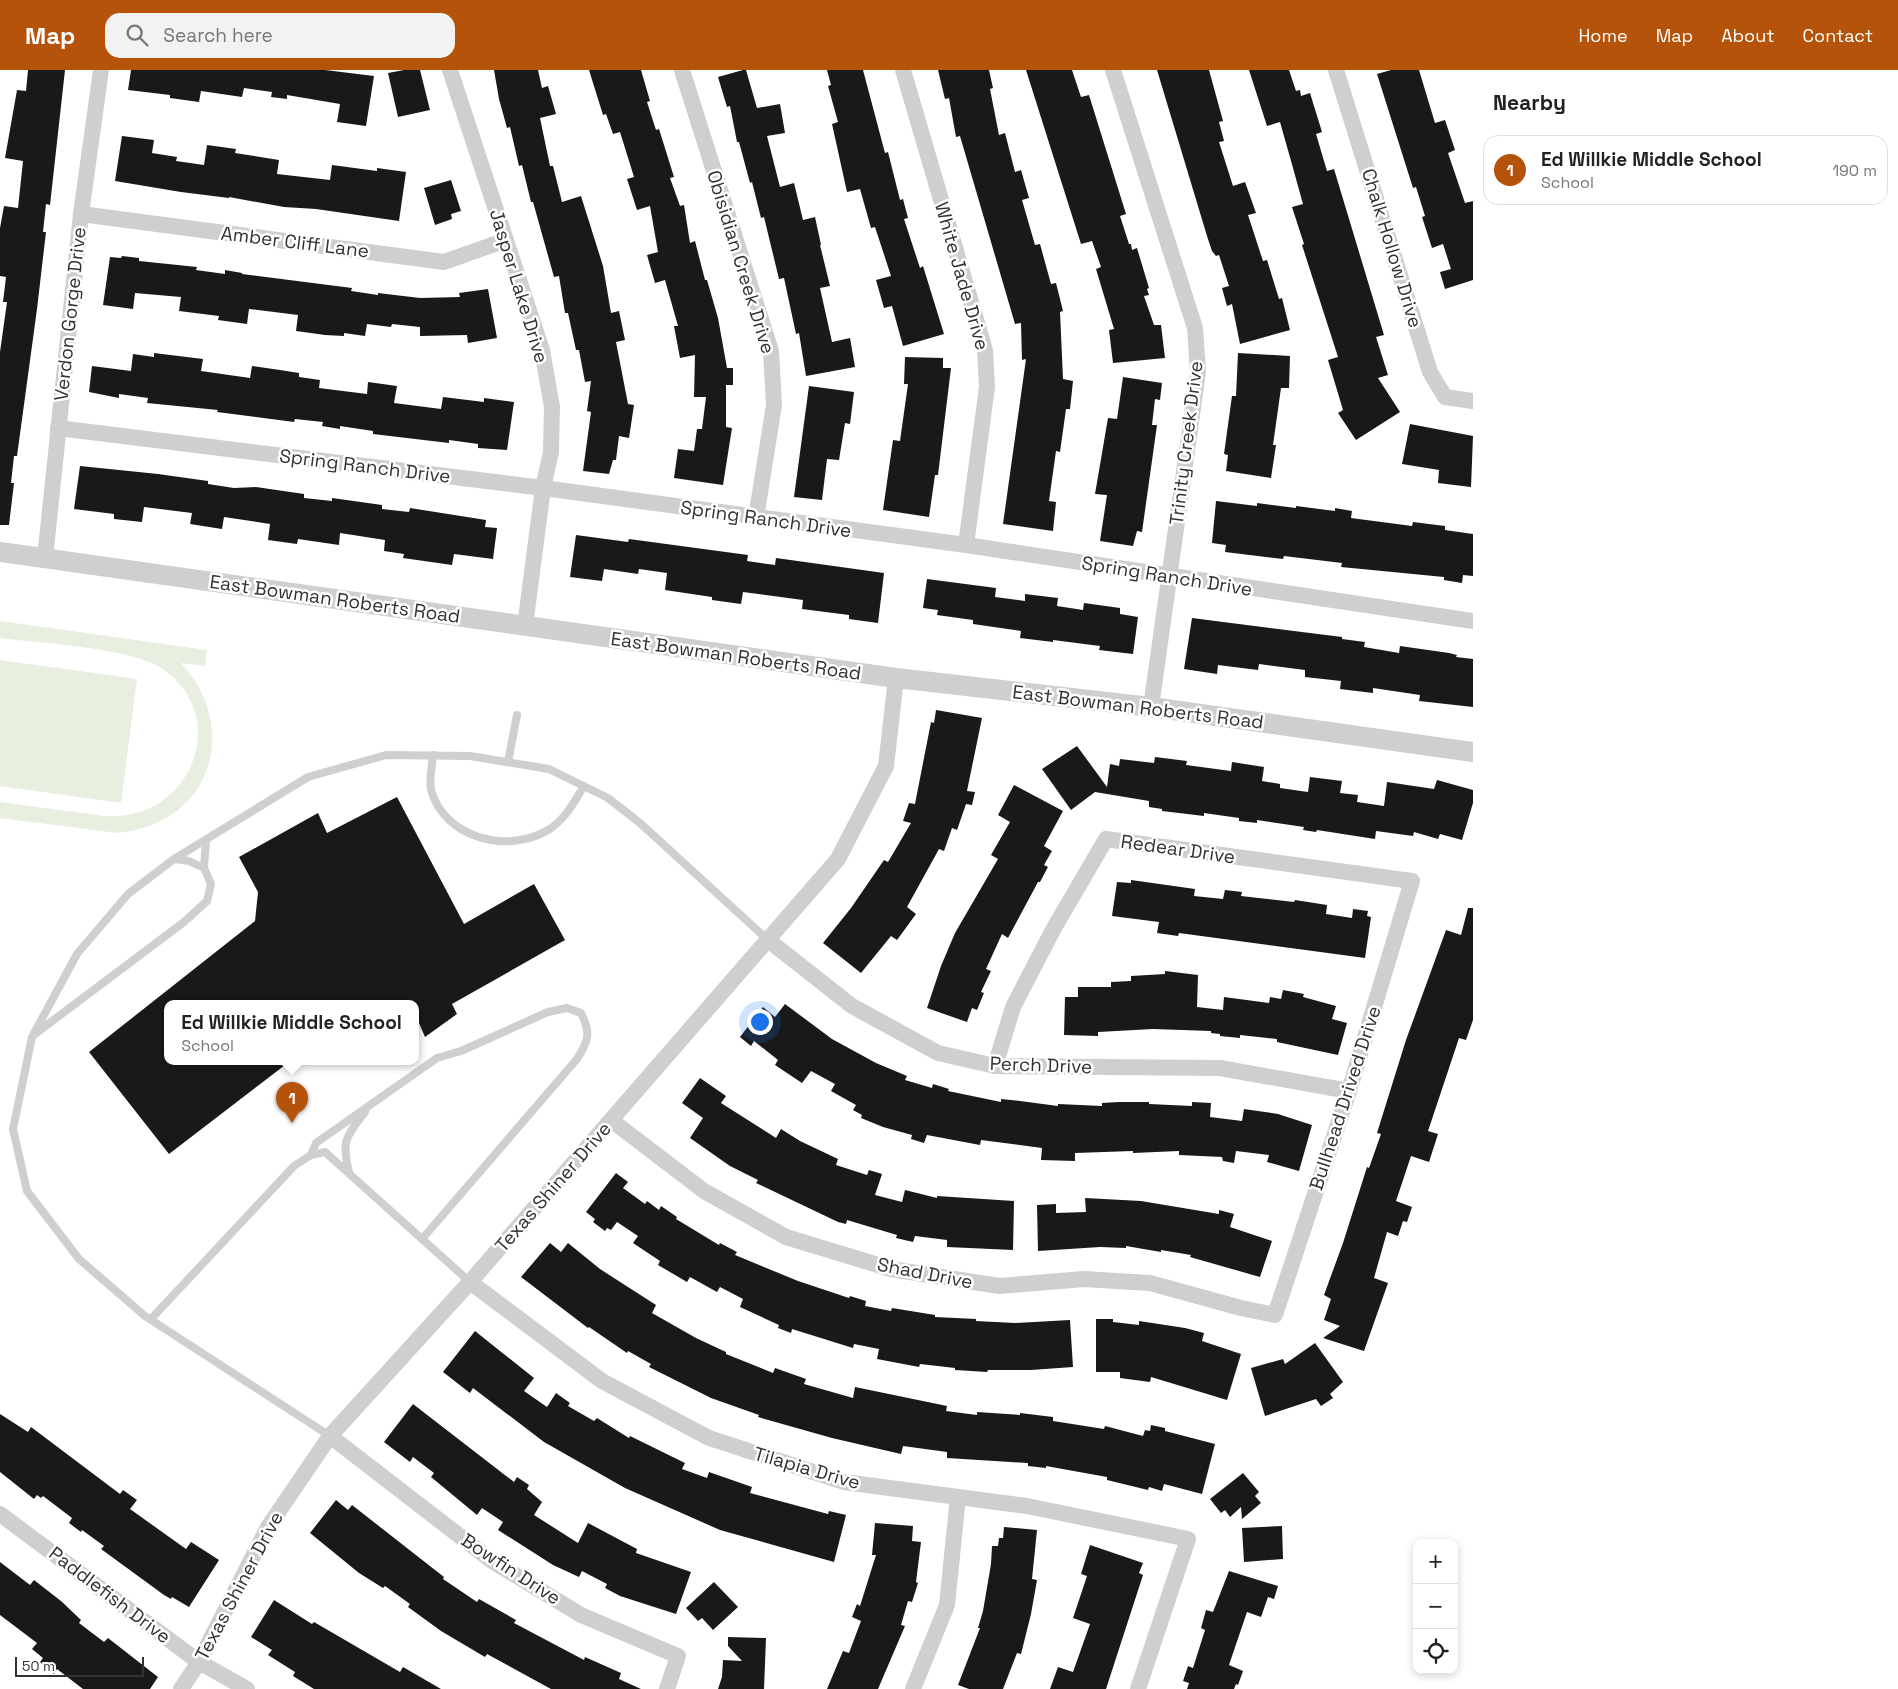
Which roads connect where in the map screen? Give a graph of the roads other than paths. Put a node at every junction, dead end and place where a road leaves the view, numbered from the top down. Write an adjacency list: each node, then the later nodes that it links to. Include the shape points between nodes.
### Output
1 (101, 70): 7 (street, Verdon Gorge Drive)
2 (450, 70): 8 (street, Jasper Lake Drive)
3 (682, 70): 12 (street, Obisidian Creek Drive, via 770,351 774,405)
4 (903, 70): 13 (street, White Jade Drive, via 985,350 987,387)
5 (1113, 70): 16 (street, Trinity Creek Drive, via 1195,328 1198,372)
6 (1336, 70): 9 (street, Chalk Hollow Drive, via 1430,372 1445,397)
7 (81, 214): 8 (street, Amber Cliff Lane, via 444,262); 10 (street, Verdon Gorge Drive)
8 (506, 240): 11 (street, Jasper Lake Drive, via 542,350 552,407 551,452)
9 (1473, 400)
10 (58, 428): 11 (street, Spring Ranch Drive); 15 (street, Verdon Gorge Drive)
11 (543, 488): 12 (street, Spring Ranch Drive); 18 (street, Jasper Lake Drive)
12 (756, 518): 13 (street, Spring Ranch Drive)
13 (966, 545): 16 (street, Spring Ranch Drive)
14 (0, 552): 15 (street, East Bowman Roberts Road)
15 (45, 558): 18 (street, East Bowman Roberts Road)
16 (1169, 577): 17 (street, Spring Ranch Drive); 20 (street, Trinity Creek Drive)
17 (1473, 621)
18 (525, 626): 19 (street, East Bowman Roberts Road)
19 (896, 678): 20 (street, East Bowman Roberts Road); 30 (street, Texas Shiner Drive, via 886,766 838,859)
20 (1151, 707): 22 (street, East Bowman Roberts Road)
21 (517, 715): 24 (lane)
22 (1473, 752)
23 (432, 755): 24 (lane); 25 (lane, via 431,789 443,811 459,827 490,841 521,841 548,830 570,809); 26 (lane, via 386,755 308,777)
24 (508, 762): 25 (lane, via 549,769)
25 (584, 786): 30 (lane, via 608,798 640,823)
26 (206, 840): 27 (lane); 28 (lane)
27 (174, 859): 28 (lane); 31 (lane, via 128,894 77,954)
28 (204, 868): 31 (lane, via 211,884 207,902)
29 (1412, 881): 32 (street, Redear Drive, via 1106,839 1013,1007); 33 (street, Bullhead Drived Drive)
30 (768, 940): 32 (street, Perch Drive, via 860,1010 938,1053); 35 (street, Texas Shiner Drive)
31 (32, 1037): 41 (lane, via 13,1129 27,1191 79,1259)
32 (995, 1066): 33 (street, Perch Drive, via 1220,1068)
33 (1349, 1091): 40 (street, Bullhead Drived Drive)
34 (369, 1106): 36 (lane, via 316,1143); 37 (lane, via 347,1134 344,1146); 38 (lane, via 438,1058 548,1012 567,1008 581,1013 588,1028 586,1044 577,1059)
35 (611, 1120): 39 (street, Texas Shiner Drive); 40 (street, Shad Drive, via 704,1191 786,1237 890,1269 999,1286 1084,1279 1150,1283)
36 (311, 1154): 37 (lane, via 325,1152); 41 (lane, via 294,1166)
37 (349, 1172): 38 (lane)
38 (422, 1239): 39 (lane)
39 (470, 1282): 42 (street, Texas Shiner Drive); 43 (street, Tilapia Drive, via 602,1381 709,1438 844,1482)
40 (1274, 1315)
41 (151, 1319): 42 (lane)
42 (330, 1436): 45 (street, Texas Shiner Drive, via 268,1527); 48 (street, Bowfin Drive, via 492,1562 581,1615 678,1656)
43 (958, 1497): 49 (street, via 946,1605); 50 (street, Tilapia Drive, via 1027,1506 1188,1539)
44 (0, 1514): 45 (street, Paddlefish Drive)
45 (199, 1662): 46 (street, Texas Shiner Drive); 47 (street, Paddlefish Drive)
46 (181, 1689)
47 (248, 1689)
48 (667, 1689)
49 (913, 1689)
50 (1138, 1689)

